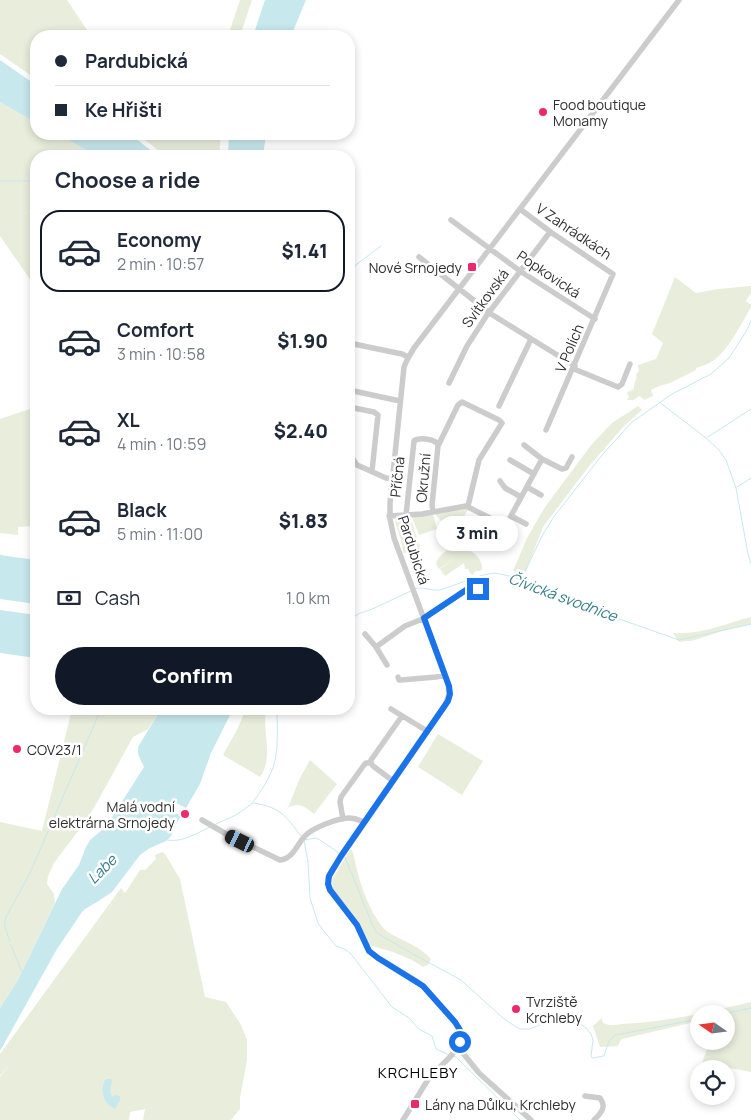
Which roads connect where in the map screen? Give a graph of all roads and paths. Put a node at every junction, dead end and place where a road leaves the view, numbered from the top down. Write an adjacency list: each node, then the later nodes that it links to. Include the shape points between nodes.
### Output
1 (679, 0): 2 (street, Pardubická)
2 (520, 209): 4 (street, V Zahrádkách); 5 (street, Pardubická)
3 (451, 220): 5 (street, Popkovická)
4 (550, 232): 7 (street, Svítkovská); 8 (street, V Zahrádkách)
5 (490, 249): 7 (street, Popkovická); 9 (street, Pardubická)
6 (419, 257): 9 (street)
7 (520, 271): 10 (street, Svítkovská); 11 (street, Popkovická)
8 (614, 274): 11 (street, V Polích)
9 (459, 289): 10 (street); 14 (street, Pardubická)
10 (489, 312): 12 (street); 17 (street, Svítkovská)
11 (595, 319): 16 (street, V Polích)
12 (531, 339): 16 (street); 20 (street)
13 (355, 344): 14 (street)
14 (408, 357): 19 (street, Pardubická, via 403,370)
15 (630, 364): 16 (street, via 618,387)
16 (574, 368): 22 (street, V Polích)
17 (448, 383)
18 (355, 391): 19 (street)
19 (400, 402): 31 (street, Pardubická)
20 (499, 406)
21 (355, 408): 29 (street, via 378,415)
22 (546, 430)
23 (524, 445): 26 (street)
24 (438, 446): 36 (street, Okružní, via 461,403 502,422 479,460); 37 (street, Okružní); 38 (street, Příčná, via 435,441 414,440)
25 (572, 457): 26 (street, via 564,470)
26 (542, 459): 30 (street)
27 (510, 460): 30 (street)
28 (355, 464): 29 (street)
29 (372, 471): 31 (street)
30 (534, 474): 33 (street)
31 (392, 479): 39 (street, Pardubická)
32 (500, 481): 35 (street, via 505,488)
33 (526, 487): 34 (street); 35 (street)
34 (541, 495)
35 (521, 497): 40 (street)
36 (468, 506): 37 (street, Okružní); 42 (street)
37 (433, 512): 38 (street, Příčná)
38 (406, 515): 39 (street, Příčná)
39 (389, 516): 45 (street, Pardubická)
40 (511, 516): 41 (street); 42 (street)
41 (526, 524)
42 (506, 526): 43 (street)
43 (494, 547)
44 (478, 589): 45 (street, via 466,590)
45 (424, 618): 47 (street, via 405,626); 49 (street, Pardubická)
46 (365, 634): 47 (street)
47 (376, 647): 48 (street)
48 (386, 664)
49 (445, 675): 50 (street, via 401,680); 53 (street, Pardubická, via 450,689 448,699)
50 (398, 677)
51 (391, 709): 52 (street)
52 (402, 716): 53 (street); 54 (street)
53 (427, 731): 55 (street, Pardubická)
54 (371, 763): 55 (street); 56 (street, via 364,764 342,796)
55 (393, 781): 58 (street, Pardubická)
56 (343, 818): 57 (street, via 316,828 302,839 288,858 280,860); 58 (street)
57 (205, 821)
58 (364, 822): 59 (street, Pardubická, via 329,876 330,890 357,925 369,951 423,986 459,1027 460,1039)
59 (456, 1048): 61 (street, via 430,1078); 62 (street)
60 (585, 1096): 63 (street, via 601,1099 603,1103)
61 (403, 1120)
62 (531, 1120)
63 (594, 1120)

